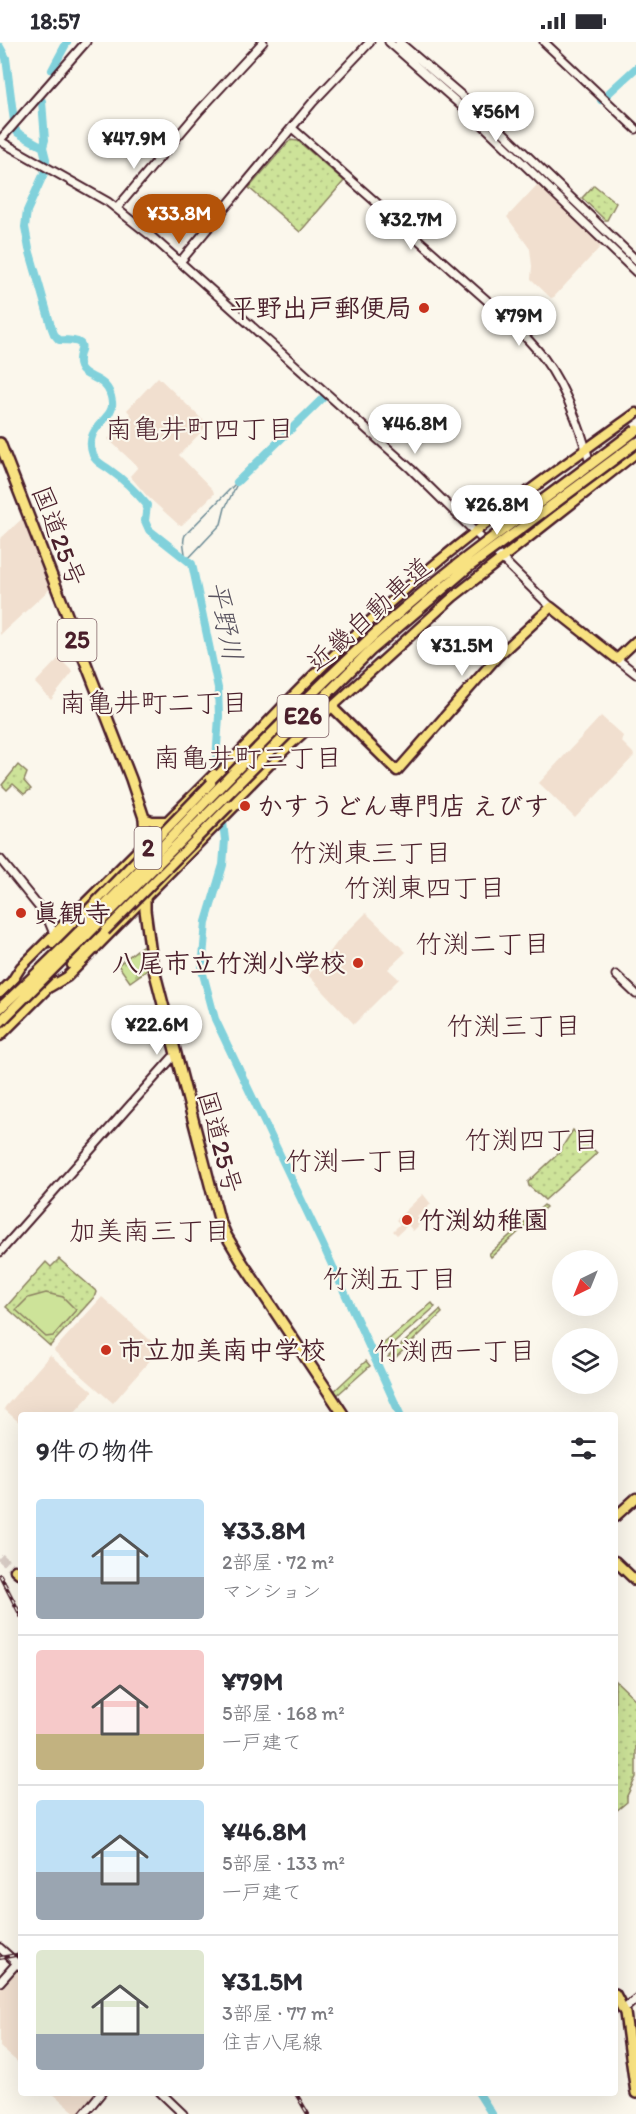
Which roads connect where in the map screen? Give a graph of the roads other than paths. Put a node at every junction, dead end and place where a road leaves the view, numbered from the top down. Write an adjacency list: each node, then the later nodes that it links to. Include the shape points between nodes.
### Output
1 (86, 42): 9 (street)
2 (263, 42): 10 (street)
3 (370, 42): 7 (street)
4 (388, 42): 13 (street, via 484,126)
5 (399, 42): 11 (street, via 490,120)
6 (544, 42): 8 (street)
7 (292, 128): 12 (street); 18 (street, via 528,340 556,379)
8 (636, 129)
9 (0, 141): 10 (street)
10 (117, 208): 12 (street)
11 (636, 260)
12 (180, 262): 21 (street, via 411,469)
13 (636, 272)
14 (636, 413): 18 (main road, 2)
15 (636, 430): 47 (highway, 近畿自動車道 / E26, bridge, via 394,616 298,707)
16 (636, 442): 49 (highway, 近畿自動車道 / E26, bridge, via 466,569 369,651)
17 (0, 443): 30 (highway, 国道25号 / 25)
18 (587, 448): 20 (street); 21 (main road, 2)
19 (634, 457): 20 (main road, 2)
20 (595, 484): 22 (main road, 2)
21 (475, 532): 22 (street); 29 (main road, 2, via 324,662)
22 (501, 558): 23 (street); 27 (main road, 2)
23 (551, 607): 25 (main road); 27 (main road, via 497,657 397,771)
24 (636, 641): 25 (main road)
25 (617, 659): 26 (street)
26 (636, 674)
27 (332, 707): 28 (main road, 2)
28 (303, 734): 34 (main road); 43 (main road, 2, bridge)
29 (230, 763): 31 (main road, 2); 42 (main road, 2, bridge, via 85,913)
30 (144, 818): 31 (main road); 32 (highway, 国道25号 / 25)
31 (165, 821): 32 (main road, 2)
32 (146, 840): 35 (highway, 国道25号 / 25); 36 (main road, 2)
33 (0, 860): 40 (street, via 47,917)
34 (177, 866): 35 (main road, via 158,875); 37 (main road)
35 (146, 871): 36 (main road, via 131,864 116,878); 37 (highway, 国道25号 / 25)
36 (109, 878): 40 (main road, 2)
37 (145, 899): 38 (main road); 39 (highway, 国道25号 / 25)
38 (125, 919): 39 (main road, via 135,917); 43 (main road, via 67,976)
39 (146, 924): 51 (highway, 国道25号 / 25)
40 (54, 934): 42 (main road, 2)
41 (616, 975): 45 (street)
42 (12, 981): 44 (main road, 2)
43 (50, 987): 48 (main road, 2)
44 (0, 993)
45 (636, 994)
46 (0, 998): 48 (street)
47 (0, 1008)
48 (21, 1017): 50 (main road, 2)
49 (0, 1022)
50 (0, 1036)
51 (176, 1057): 52 (street); 53 (highway, 国道25号 / 25, via 226,1235)
52 (0, 1252)
53 (342, 1412)
54 (636, 1498): 55 (main road)
55 (618, 1514)
56 (618, 1559): 58 (main road)
57 (618, 1564): 59 (main road)
58 (636, 1575)
59 (636, 1581)
60 (0, 1948): 61 (street)
61 (18, 1964)
62 (18, 1966): 63 (street)
63 (0, 1982)
64 (618, 1999): 66 (highway)
65 (636, 1999): 66 (street)
66 (624, 2009): 67 (highway)
67 (636, 2093)
68 (99, 2096): 70 (street)
69 (164, 2096): 71 (street)
70 (84, 2114)
71 (183, 2114)

